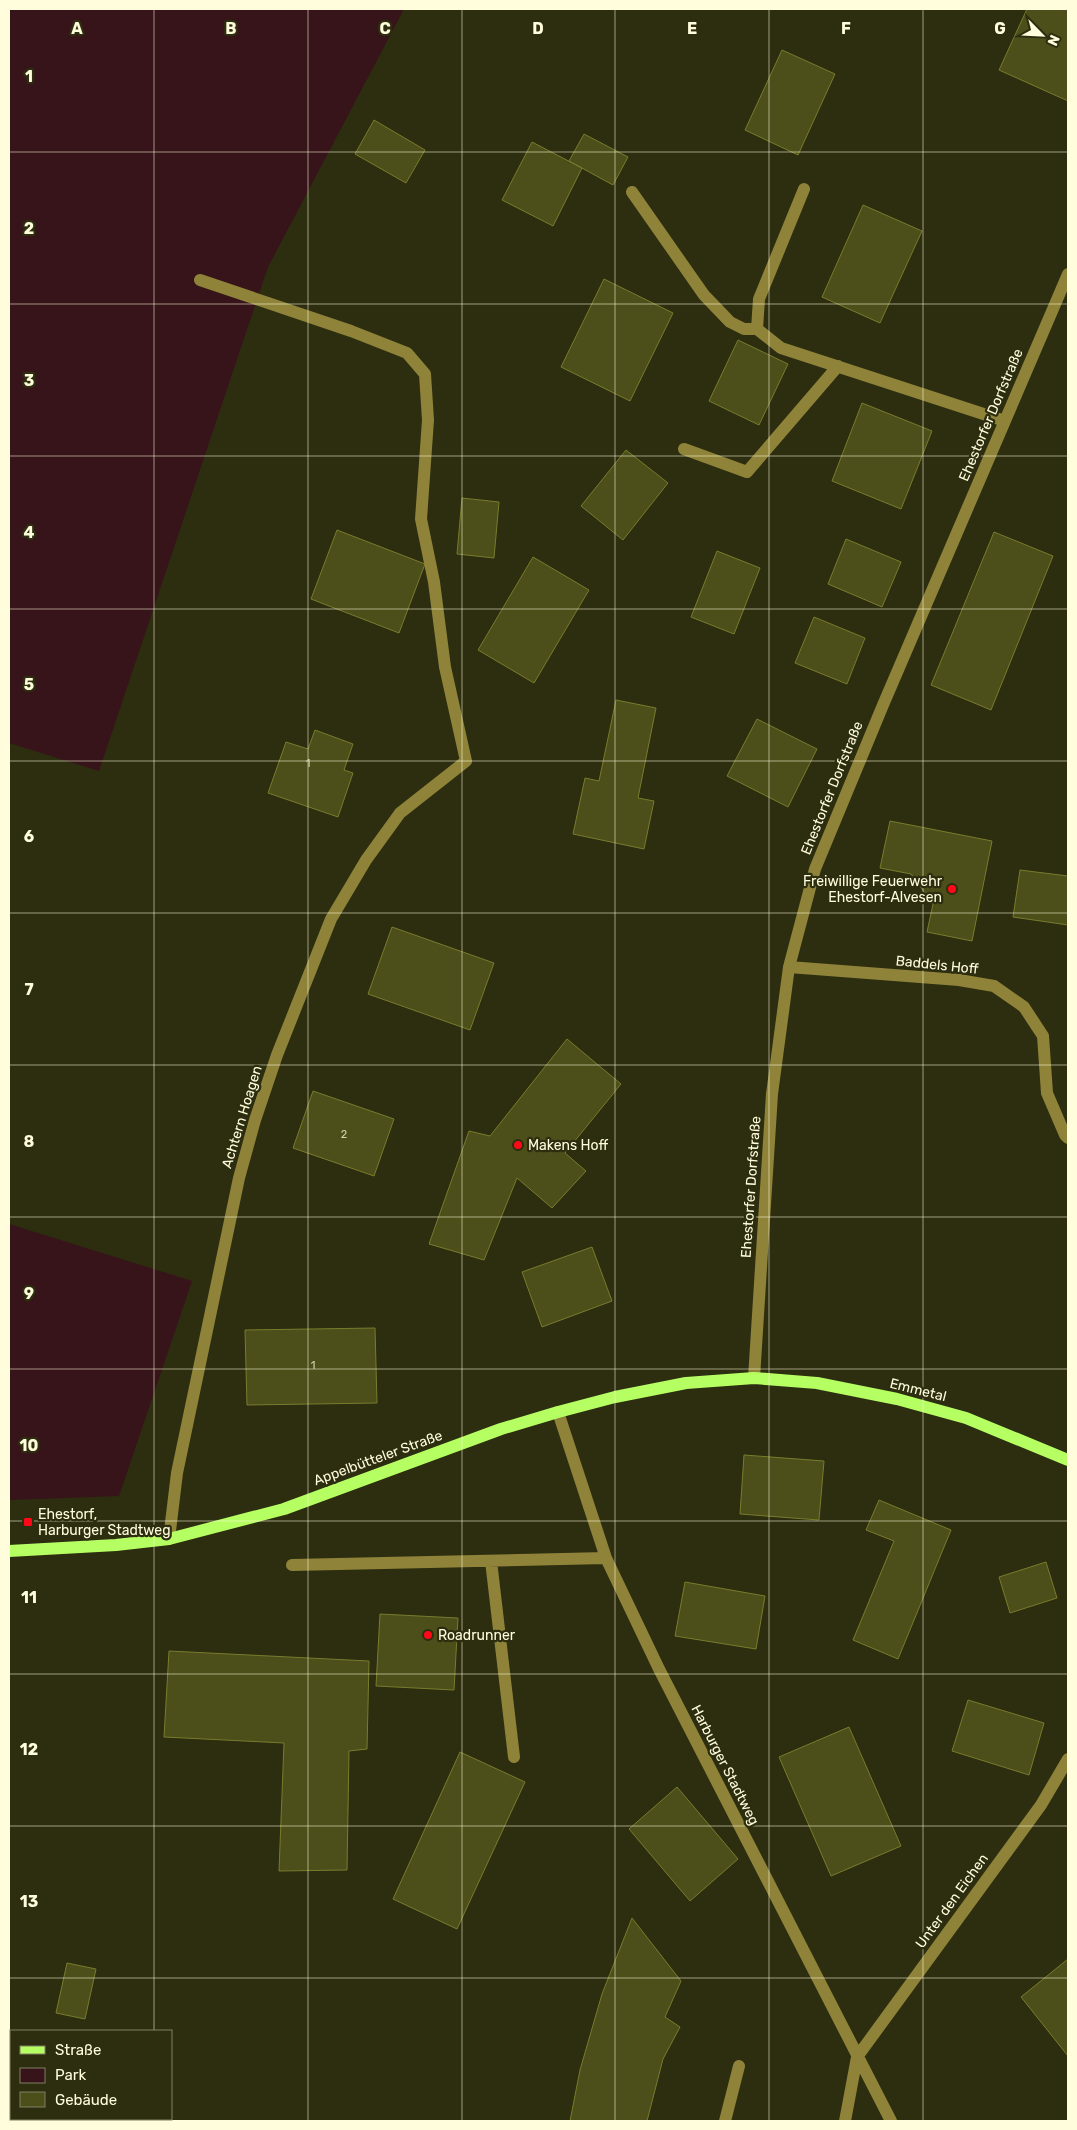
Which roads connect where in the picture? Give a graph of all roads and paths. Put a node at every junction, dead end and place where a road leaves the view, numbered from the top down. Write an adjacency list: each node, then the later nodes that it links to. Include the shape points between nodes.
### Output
1 (804, 189): 5 (street, via 759,299)
2 (632, 192): 5 (street, via 704,295 730,322 744,329)
3 (1068, 274): 7 (street, Ehestorfer Dorfstraße)
4 (200, 280): 14 (street, Achtern Hoagen, via 407,353 425,374 428,420 421,519 434,582 445,667 466,761 400,813 366,860 331,919 277,1055 239,1178 177,1473)
5 (757, 329): 6 (street, via 781,348)
6 (838, 366): 7 (street); 8 (street, via 746,472)
7 (1005, 421): 9 (street, Ehestorfer Dorfstraße, via 815,869)
8 (684, 449)
9 (789, 967): 10 (street, Baddels Hoff, via 959,980 994,986 1024,1007 1044,1036 1047,1093); 11 (street, Ehestorfer Dorfstraße, via 772,1094)
10 (1068, 1138)
11 (754, 1378): 12 (main road, Appelbütteler Straße, via 686,1383 614,1396); 13 (main road, Emmetal, via 817,1383 966,1418)
12 (558, 1412): 14 (main road, Appelbütteler Straße, via 492,1432 284,1509); 16 (street, Harburger Stadtweg)
13 (1068, 1460)
14 (170, 1538): 15 (main road, Appelbütteler Straße)
15 (9, 1551)
16 (606, 1558): 17 (street); 21 (street, Harburger Stadtweg, via 659,1669)
17 (491, 1561): 18 (street); 19 (street)
18 (292, 1565)
19 (514, 1757)
20 (1068, 1759): 21 (street, Unter den Eichen, via 1040,1805)
21 (857, 2057): 24 (street); 25 (street, Harburger Stadtweg)
22 (739, 2066): 23 (street)
23 (725, 2121)
24 (845, 2121)
25 (891, 2121)

